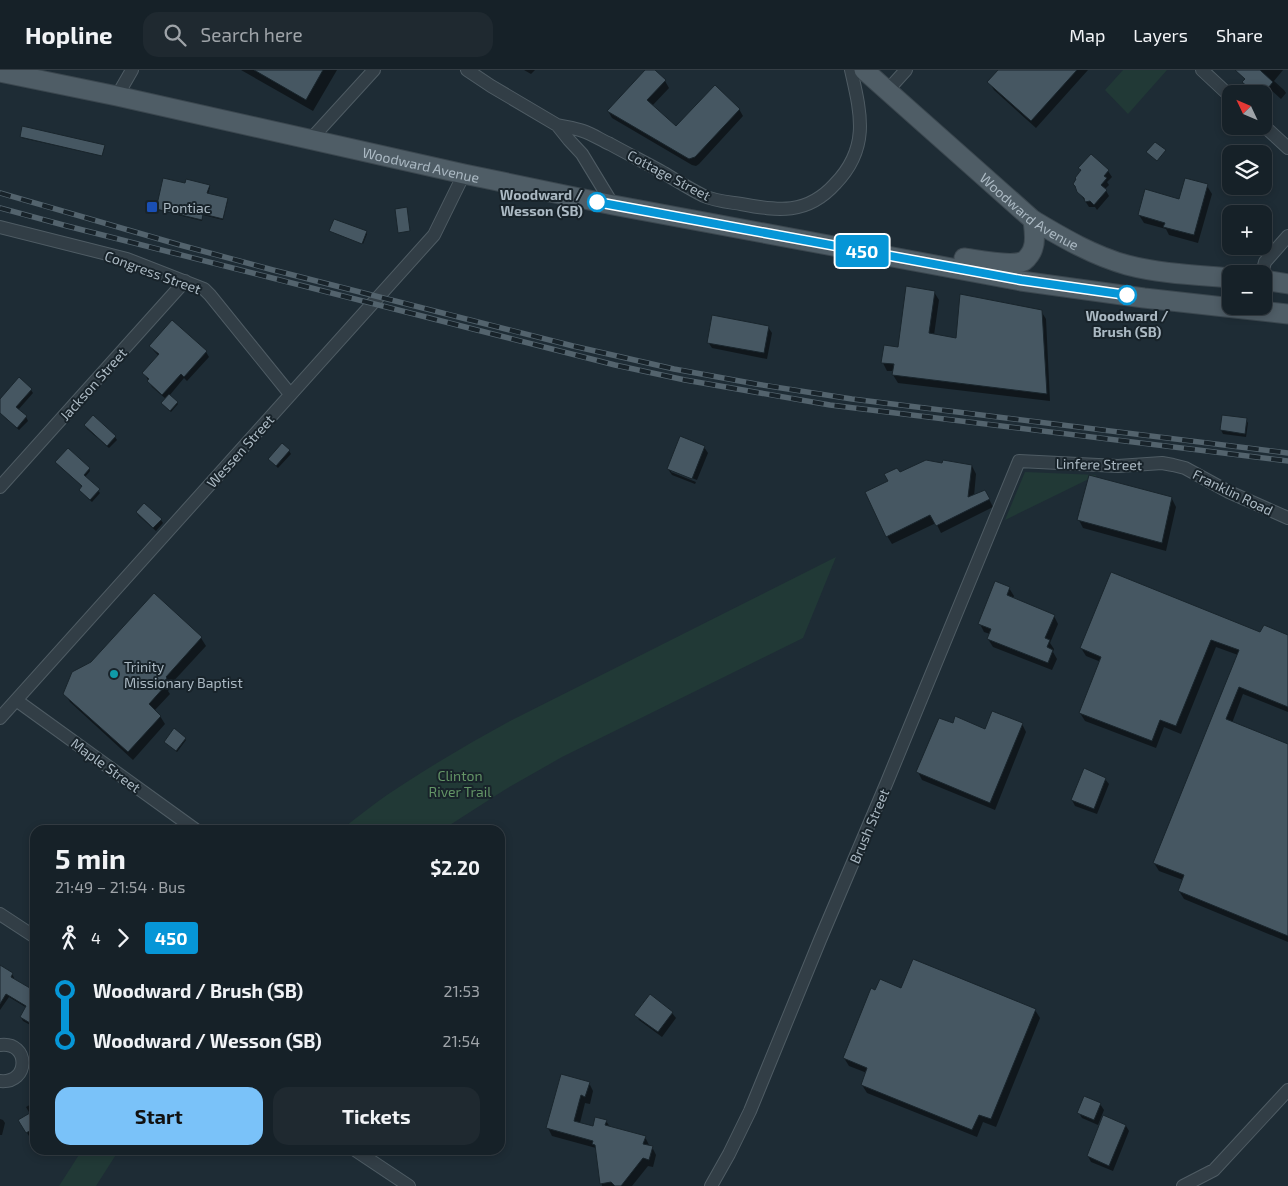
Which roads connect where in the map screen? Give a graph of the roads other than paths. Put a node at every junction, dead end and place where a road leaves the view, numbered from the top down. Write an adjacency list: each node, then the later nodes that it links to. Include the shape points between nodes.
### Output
1 (132, 70): 11 (street)
2 (374, 70): 14 (street)
3 (467, 70): 12 (street)
4 (851, 70): 12 (street, Cottage Street, via 861,117 855,155 828,192 800,207 767,209 708,198 584,131)
5 (864, 70): 10 (main road, Woodward Avenue)
6 (906, 70): 10 (street)
7 (0, 72): 11 (main road, Woodward Avenue)
8 (1208, 72): 9 (street)
9 (1222, 87)
10 (887, 91): 18 (main road, Woodward Avenue)
11 (117, 96): 14 (main road, Woodward Avenue)
12 (557, 125): 17 (street, via 582,154)
13 (1272, 133): 15 (street)
14 (311, 140): 16 (main road, Woodward Avenue)
15 (1288, 148)
16 (464, 174): 17 (main road, Woodward Avenue); 28 (street, Wessen Street, via 434,235)
17 (613, 205): 21 (main road, Woodward Avenue)
18 (1033, 220): 21 (main road, via 1034,247 1024,260 1010,264 930,255); 23 (main road, Woodward Avenue, via 1080,247 1126,265)
19 (0, 227): 24 (street, Congress Street, via 127,259)
20 (1288, 236): 22 (street)
21 (886, 255): 27 (main road, Woodward Avenue, via 1021,280)
22 (1264, 265)
23 (1222, 277)
24 (185, 281): 28 (street, Congress Street, via 210,295); 31 (street, Jackson Street)
25 (1272, 281): 26 (main road)
26 (1288, 284)
27 (1288, 314)
28 (290, 394): 33 (street, Wessen Street)
29 (1019, 461): 30 (street, Linfere Street); 43 (street, Brush Street, via 750,1110)
30 (1178, 466): 32 (street, Franklin Road)
31 (0, 487)
32 (1288, 518)
33 (16, 700): 34 (street, Wessen Street); 35 (street, Maple Street)
34 (0, 718)
35 (189, 825)
36 (0, 914): 37 (street)
37 (30, 934)
38 (0, 1045): 39 (street, via 16,1048 23,1060 16,1078)
39 (0, 1080)
40 (1288, 1090): 44 (street, via 1214,1170)
41 (362, 1155): 42 (street)
42 (409, 1186)
43 (711, 1186)
44 (1183, 1186)

